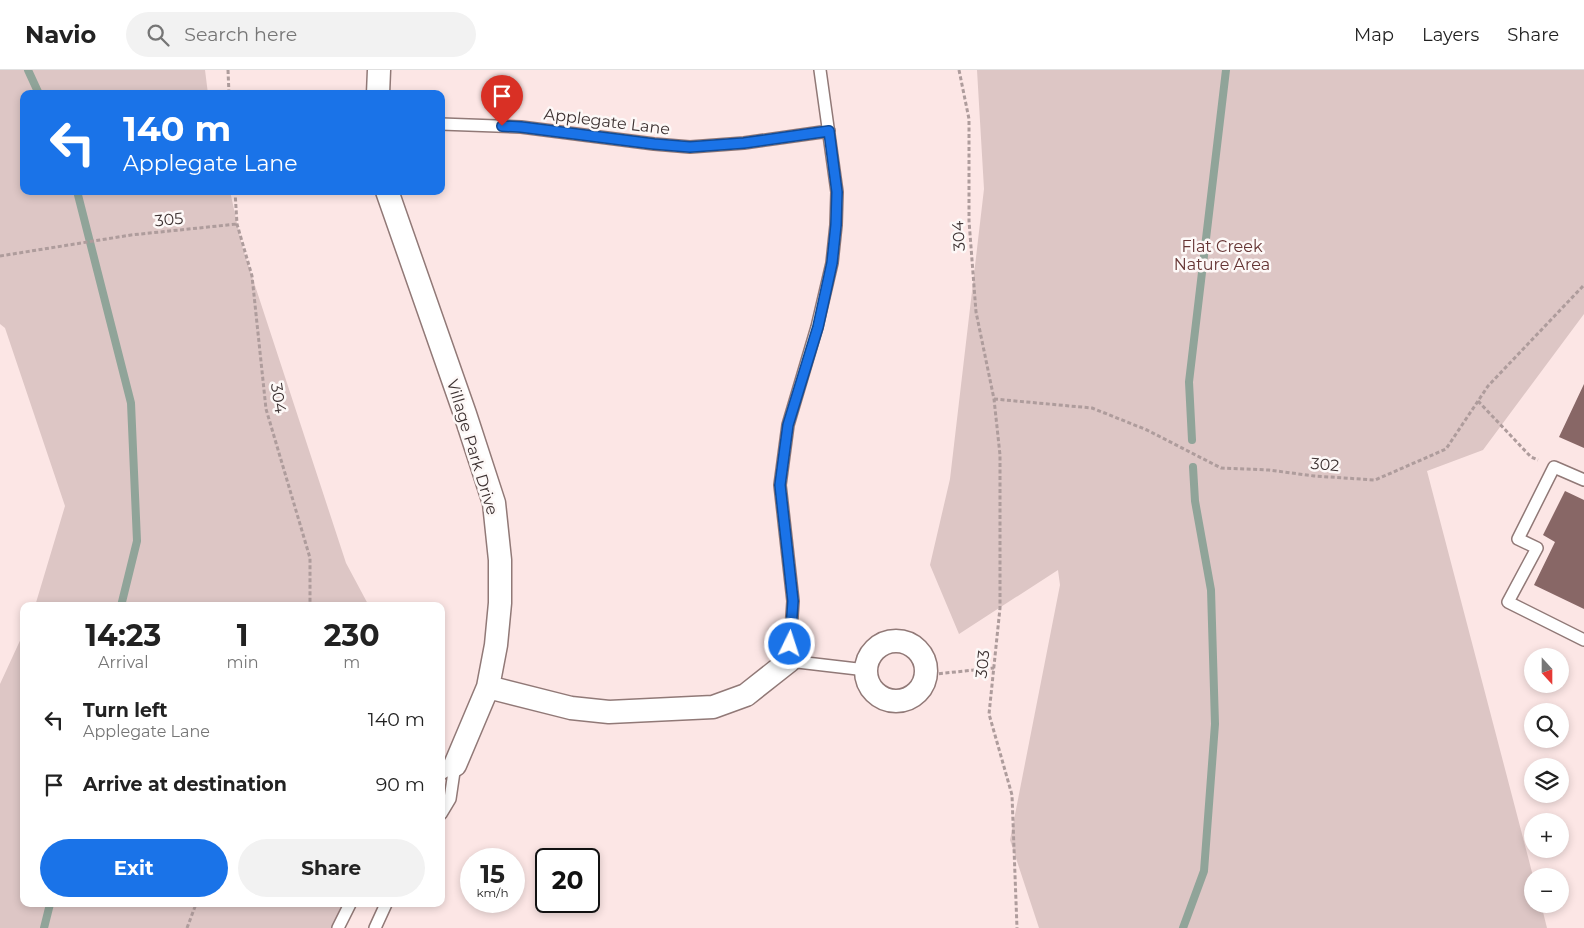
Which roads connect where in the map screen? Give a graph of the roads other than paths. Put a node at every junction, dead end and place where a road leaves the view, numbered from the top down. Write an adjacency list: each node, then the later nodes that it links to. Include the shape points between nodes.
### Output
1 (379, 70): 3 (street)
2 (820, 70): 5 (lane)
3 (378, 90)
4 (445, 124): 5 (lane, Applegate Lane, via 521,127 690,147)
5 (829, 131): 9 (lane, via 837,192 832,263 818,327 788,425 780,485 793,601)
6 (388, 195): 11 (street, Village Park Drive, via 494,503 500,560 500,603)
7 (1584, 480): 8 (lane, via 1554,467 1518,539 1537,548 1508,602)
8 (1584, 640)
9 (789, 661): 10 (lane); 11 (street, via 746,695 714,707 600,711 571,708)
10 (866, 670): 10 (street, via 872,652 880,645 899,640 920,652 927,666 923,685 917,693 898,701 879,696 867,680)
11 (488, 687): 12 (street, Village Park Drive)
12 (448, 769): 13 (lane, Village Park Drive, via 450,799)
13 (445, 807)
14 (348, 907): 16 (lane)
15 (385, 907): 17 (lane)
16 (338, 928)
17 (375, 928)

